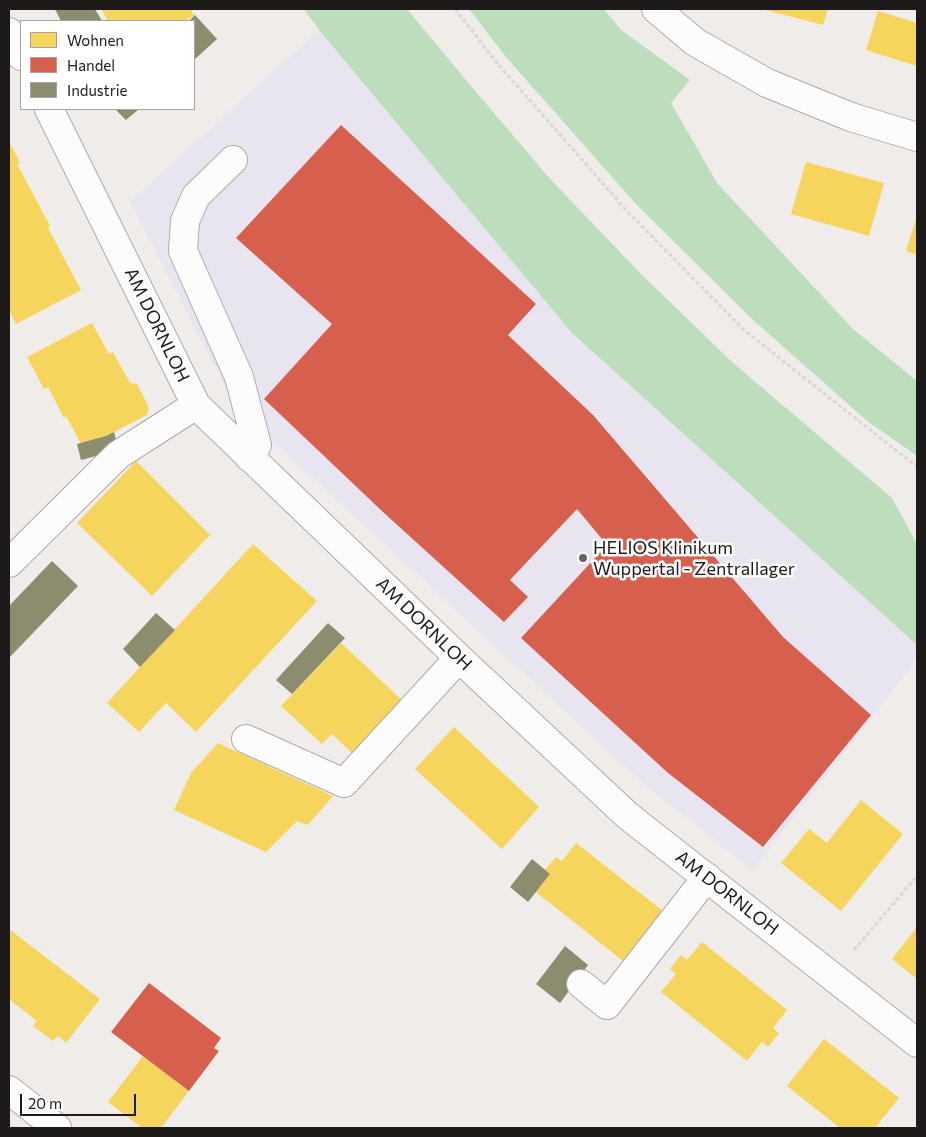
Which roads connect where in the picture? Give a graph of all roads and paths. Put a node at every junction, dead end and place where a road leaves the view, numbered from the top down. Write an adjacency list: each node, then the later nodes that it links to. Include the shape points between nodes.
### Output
1 (455, 9): 10 (path, via 497,63 627,211 743,329)
2 (656, 9): 6 (street, via 695,42 767,82 851,117)
3 (9, 32): 4 (street)
4 (20, 54)
5 (49, 110): 8 (street, AM DORNLOH)
6 (917, 137)
7 (233, 160): 9 (street, via 196,196 185,221 183,251 239,377 257,445)
8 (196, 405): 9 (street, AM DORNLOH); 11 (street, via 118,455)
9 (249, 457): 12 (street, AM DORNLOH)
10 (917, 467)
11 (9, 563)
12 (459, 658): 13 (street, via 344,783); 15 (street, AM DORNLOH, via 628,816)
13 (246, 739)
14 (917, 876): 16 (path)
15 (707, 877): 16 (street, AM DORNLOH); 17 (street, via 607,1005)
16 (833, 975): 18 (street, AM DORNLOH)
17 (581, 984)
18 (917, 1042)
19 (9, 1090): 20 (street)
20 (57, 1128)

